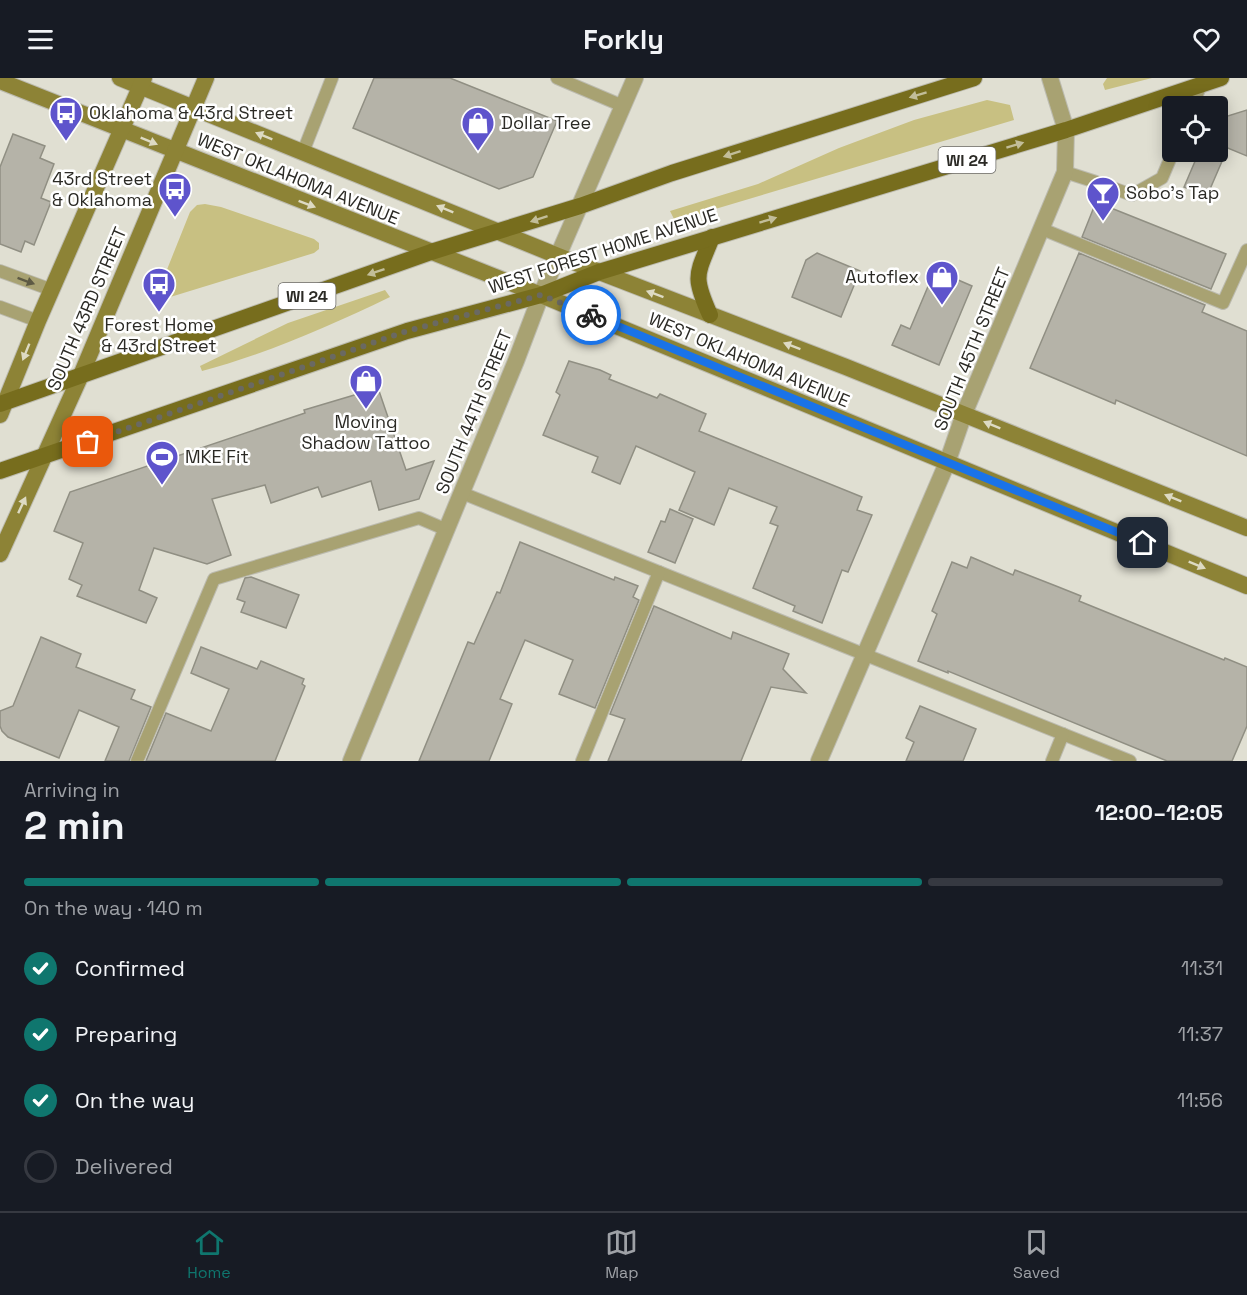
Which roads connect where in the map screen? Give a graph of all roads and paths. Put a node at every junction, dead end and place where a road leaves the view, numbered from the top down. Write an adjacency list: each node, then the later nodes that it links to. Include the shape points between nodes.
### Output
1 (120, 78): 10 (main road, WEST OKLAHOMA AVENUE)
2 (206, 78): 14 (main road, SOUTH 43RD STREET)
3 (332, 78): 18 (lane)
4 (557, 78): 13 (lane)
5 (635, 78): 13 (street, SOUTH 44TH STREET)
6 (974, 78): 21 (main road, WI 24, one-way to 21)
7 (1050, 78): 16 (street, SOUTH 45TH STREET)
8 (1221, 78): 11 (main road, WEST FOREST HOME AVENUE / WI 24)
9 (0, 81): 15 (main road, WEST OKLAHOMA AVENUE)
10 (142, 82): 14 (main road, WEST OKLAHOMA AVENUE); 15 (main road)
11 (1201, 85): 12 (lane); 16 (main road, WEST FOREST HOME AVENUE / WI 24)
12 (1196, 96)
13 (623, 106): 21 (street, SOUTH 44TH STREET)
14 (192, 107): 17 (main road, SOUTH 43RD STREET); 18 (main road, WEST OKLAHOMA AVENUE, one-way to 14)
15 (122, 130): 17 (main road, WEST OKLAHOMA AVENUE, one-way to 17); 31 (main road)
16 (1066, 130): 20 (street, SOUTH 45TH STREET); 24 (main road, WEST FOREST HOME AVENUE / WI 24, one-way to 16)
17 (175, 151): 26 (main road, WEST OKLAHOMA AVENUE, one-way to 26); 36 (main road, SOUTH 43RD STREET)
18 (303, 152): 23 (main road, WEST OKLAHOMA AVENUE, one-way to 18)
19 (1169, 162): 20 (lane, via 1162,178 1132,195)
20 (1065, 172): 22 (street, SOUTH 45TH STREET)
21 (580, 206): 23 (main road, WI 24, one-way to 23); 27 (street, SOUTH 44TH STREET)
22 (1042, 230): 30 (lane, via 1223,303); 38 (street, SOUTH 45TH STREET)
23 (499, 231): 26 (main road, WI 24); 27 (main road, WEST OKLAHOMA AVENUE)
24 (712, 237): 29 (main road, WEST FOREST HOME AVENUE / WI 24); 34 (main road, via 697,276)
25 (1247, 250): 30 (lane)
26 (431, 252): 32 (main road, WEST OKLAHOMA AVENUE); 36 (main road, WI 24, one-way to 36)
27 (558, 256): 29 (main road, WEST OKLAHOMA AVENUE); 32 (street, SOUTH 44TH STREET)
28 (0, 271): 31 (lane, one-way to 31)
29 (598, 272): 32 (main road, WEST FOREST HOME AVENUE / WI 24); 34 (main road, WEST OKLAHOMA AVENUE, one-way to 29)
30 (1242, 273)
31 (51, 291): 35 (main road)
32 (541, 295): 39 (main road, WEST FOREST HOME AVENUE / WI 24, via 407,331); 40 (main road, WEST OKLAHOMA AVENUE); 42 (street, SOUTH 44TH STREET)
33 (0, 307): 35 (lane)
34 (710, 315): 38 (main road, WEST OKLAHOMA AVENUE, one-way to 34)
35 (38, 321): 37 (main road, one-way to 37)
36 (81, 375): 37 (main road, WI 24); 39 (main road, SOUTH 43RD STREET)
37 (2, 407)
38 (964, 414): 40 (street, SOUTH 45TH STREET); 43 (main road, WEST OKLAHOMA AVENUE, one-way to 38)
39 (45, 456): 41 (main road, WEST FOREST HOME AVENUE / WI 24); 45 (main road, SOUTH 43RD STREET, one-way to 39)
40 (947, 463): 47 (main road, WEST OKLAHOMA AVENUE, one-way to 47); 48 (street, SOUTH 45TH STREET)
41 (0, 471)
42 (462, 492): 44 (street, SOUTH 44TH STREET); 46 (lane)
43 (1247, 528)
44 (447, 530): 50 (lane, via 419,518 214,579); 51 (street, SOUTH 44TH STREET)
45 (0, 554)
46 (659, 572): 48 (lane); 52 (lane)
47 (1247, 586)
48 (864, 655): 49 (lane); 53 (street, SOUTH 45TH STREET)
49 (1064, 734): 54 (lane); 55 (lane)
50 (137, 761)
51 (351, 761)
52 (582, 761)
53 (819, 761)
54 (1052, 761)
55 (1131, 761)

